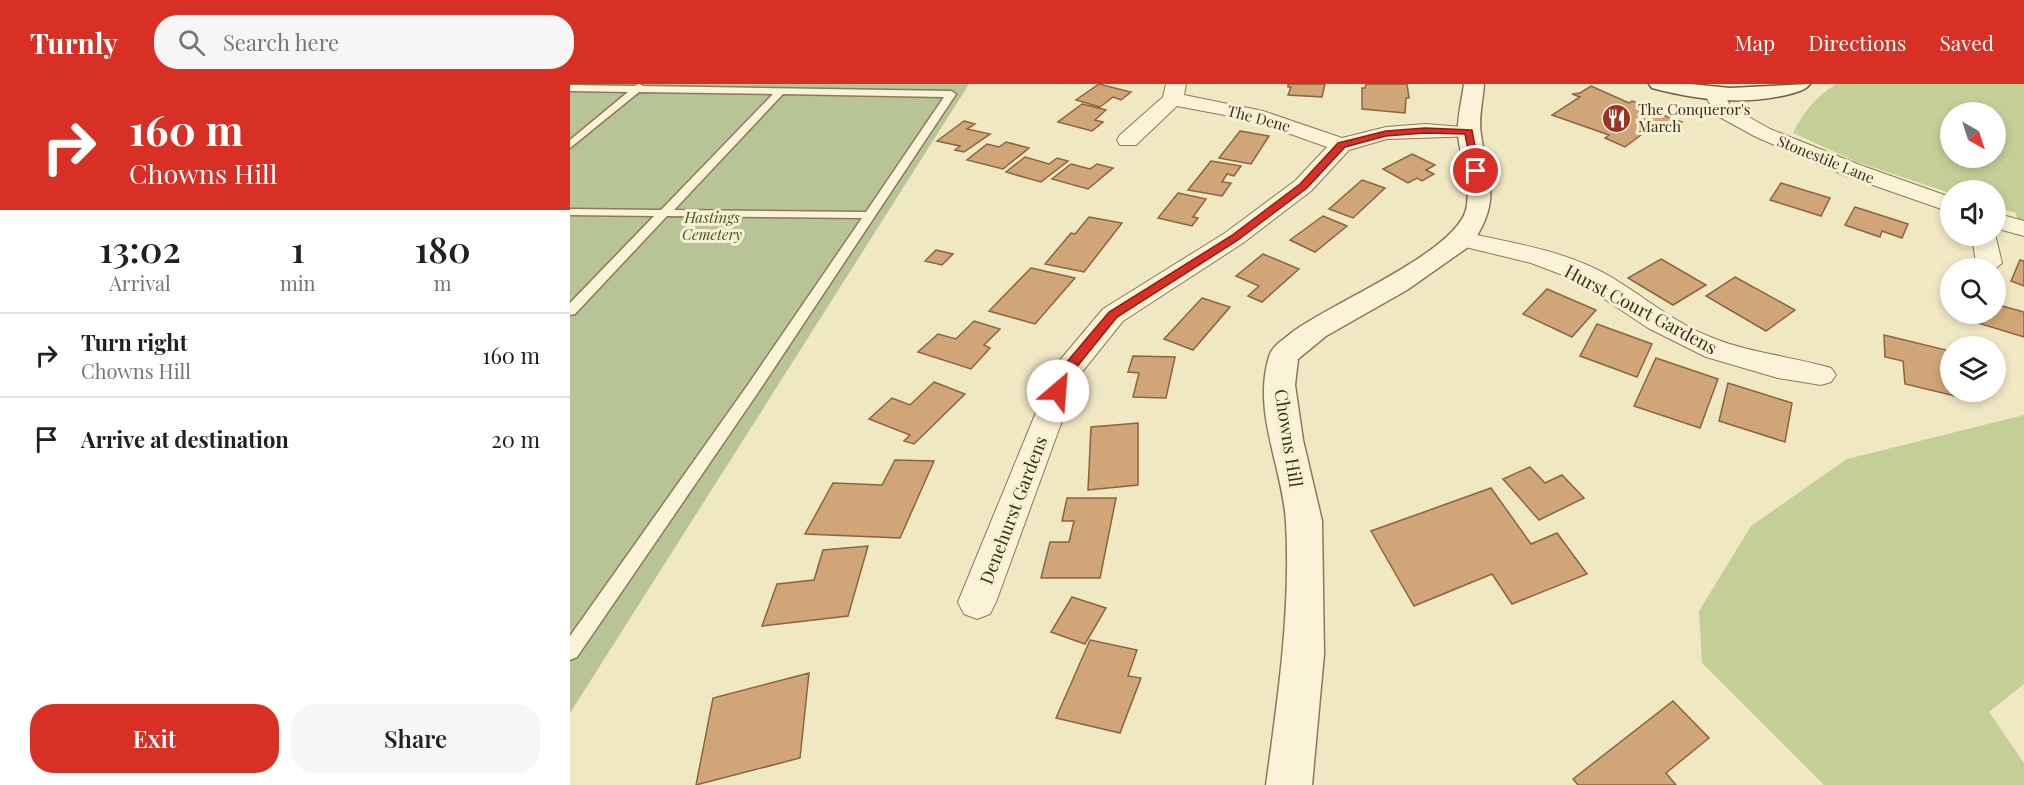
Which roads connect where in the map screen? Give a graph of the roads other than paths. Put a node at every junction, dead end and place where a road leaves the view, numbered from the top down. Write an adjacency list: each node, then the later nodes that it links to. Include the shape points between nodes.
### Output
1 (1474, 84): 9 (street, Chowns Hill)
2 (1659, 84): 8 (street)
3 (1800, 84): 8 (street, via 1782,91)
4 (639, 87): 5 (lane); 7 (lane); 11 (lane)
5 (570, 88)
6 (1175, 91): 10 (street, The Dene); 12 (street, The Dene)
7 (780, 92): 15 (lane); 16 (lane, via 951,94)
8 (1715, 95): 13 (street, Stonestile Lane, via 1723,111 1763,133)
9 (1469, 132): 12 (street, via 1386,133); 19 (street, Chowns Hill, via 1479,184 1478,210)
10 (1128, 140)
11 (570, 145)
12 (1341, 145): 22 (street, Denehurst Gardens, via 1303,186 1234,238 1113,315 1065,373)
13 (1940, 201)
14 (570, 212): 15 (lane)
15 (663, 212): 16 (lane); 20 (lane)
16 (869, 215): 23 (lane)
17 (2006, 223): 18 (street)
18 (2024, 229)
19 (1462, 239): 21 (street, Hurst Court Gardens, via 1547,259 1587,275 1660,323 1736,358); 24 (street, Chowns Hill, via 1397,284 1316,329 1284,355 1279,385 1286,440 1304,521 1304,654)
20 (570, 311)
21 (1821, 375)
22 (977, 602)
23 (570, 651)
24 (1289, 785)

